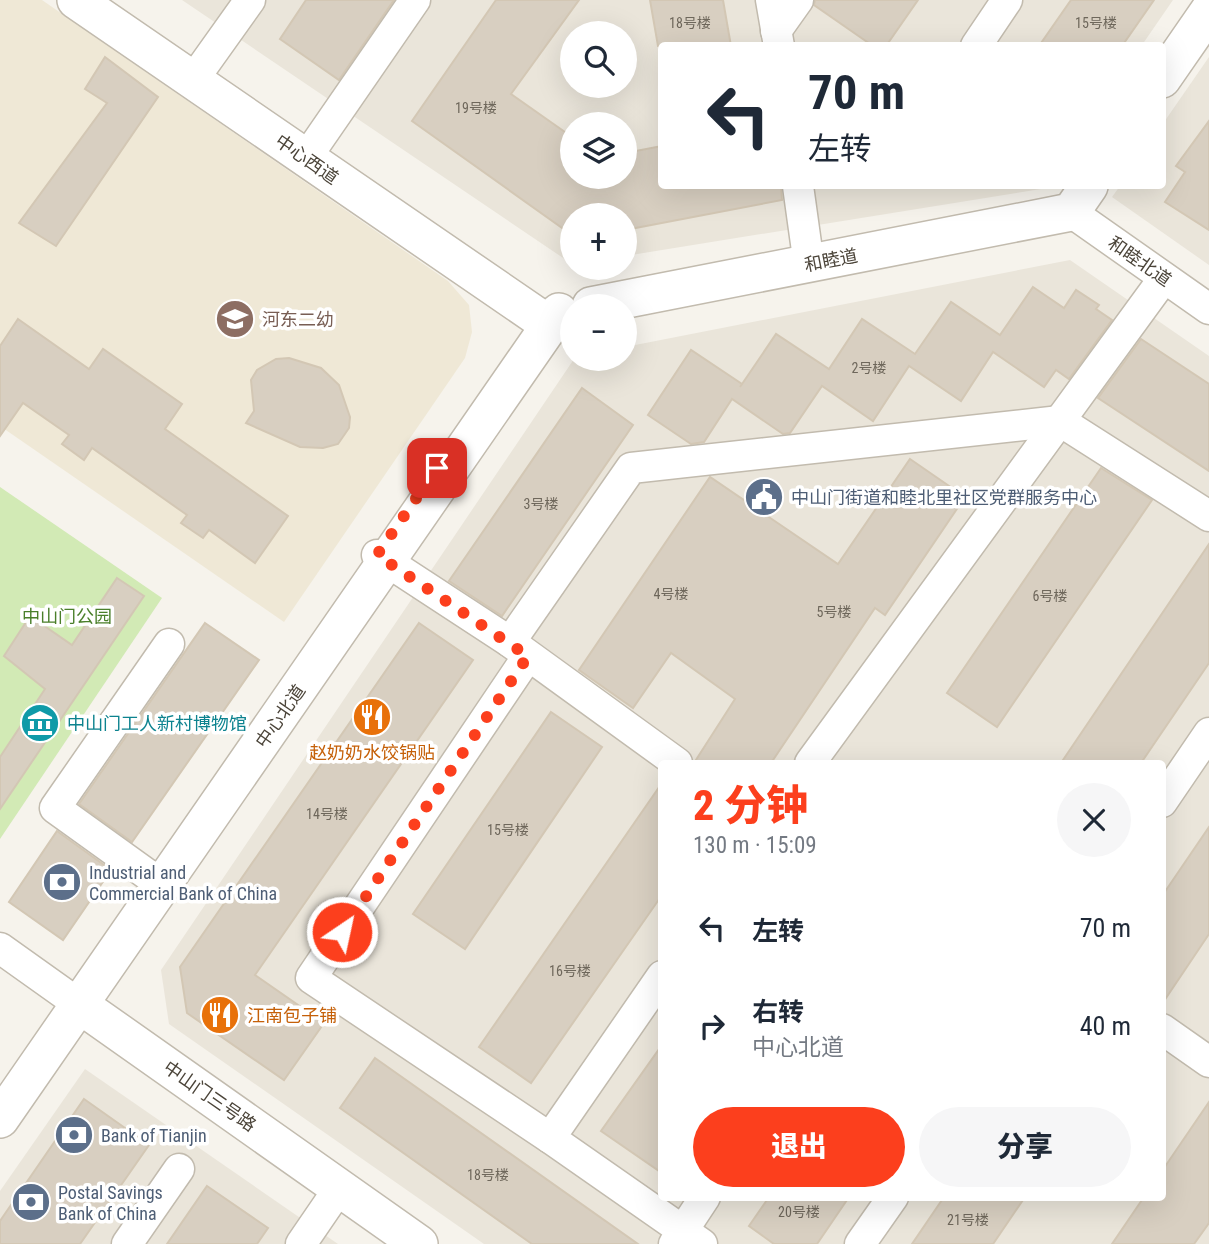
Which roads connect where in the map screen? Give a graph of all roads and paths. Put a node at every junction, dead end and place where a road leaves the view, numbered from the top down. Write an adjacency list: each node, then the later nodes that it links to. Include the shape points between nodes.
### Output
1 (76, 0): 11 (street, 中心西道)
2 (105, 0): 11 (street, 中心西道)
3 (250, 0): 11 (street)
4 (415, 0): 13 (street)
5 (771, 0): 9 (street)
6 (798, 0): 9 (street)
7 (1007, 0): 10 (street)
8 (1209, 11): 12 (street)
9 (778, 38)
10 (979, 42)
11 (197, 73): 13 (street, 中心西道)
12 (1166, 73)
13 (310, 151): 19 (street, 中心西道)
14 (798, 189): 16 (street)
15 (1080, 199): 16 (street, 和睦道); 17 (street, 和睦北道)
16 (809, 265): 18 (street, 和睦道)
17 (1164, 278): 20 (street, 和睦北道); 22 (street)
18 (637, 297)
19 (560, 308)
20 (1209, 309)
21 (560, 318): 24 (street, 中心北道)
22 (1060, 421): 23 (street); 26 (street, via 631,468); 29 (street)
23 (1209, 516)
24 (382, 559): 26 (street); 31 (street, 中心北道)
25 (169, 644): 31 (street, via 55,808)
26 (519, 649): 28 (street); 39 (street, via 311,978)
27 (1209, 733): 30 (street)
28 (673, 760)
29 (812, 760)
30 (1166, 796)
31 (157, 881): 34 (street, 中心北道)
32 (0, 948): 34 (street, 中山门三号路)
33 (658, 982): 39 (street)
34 (74, 1000): 37 (street, 中心北道); 38 (street, 中心北道); 41 (street, 中山门三号路)
35 (1166, 1032): 36 (street)
36 (1209, 1062)
37 (0, 1095)
38 (0, 1119)
39 (550, 1138): 44 (street)
40 (179, 1169): 45 (street)
41 (340, 1187): 46 (street); 47 (street, 中山门三号路)
42 (703, 1201): 44 (street)
43 (889, 1201): 48 (street)
44 (686, 1240)
45 (127, 1244)
46 (301, 1244)
47 (419, 1244)
48 (860, 1244)

